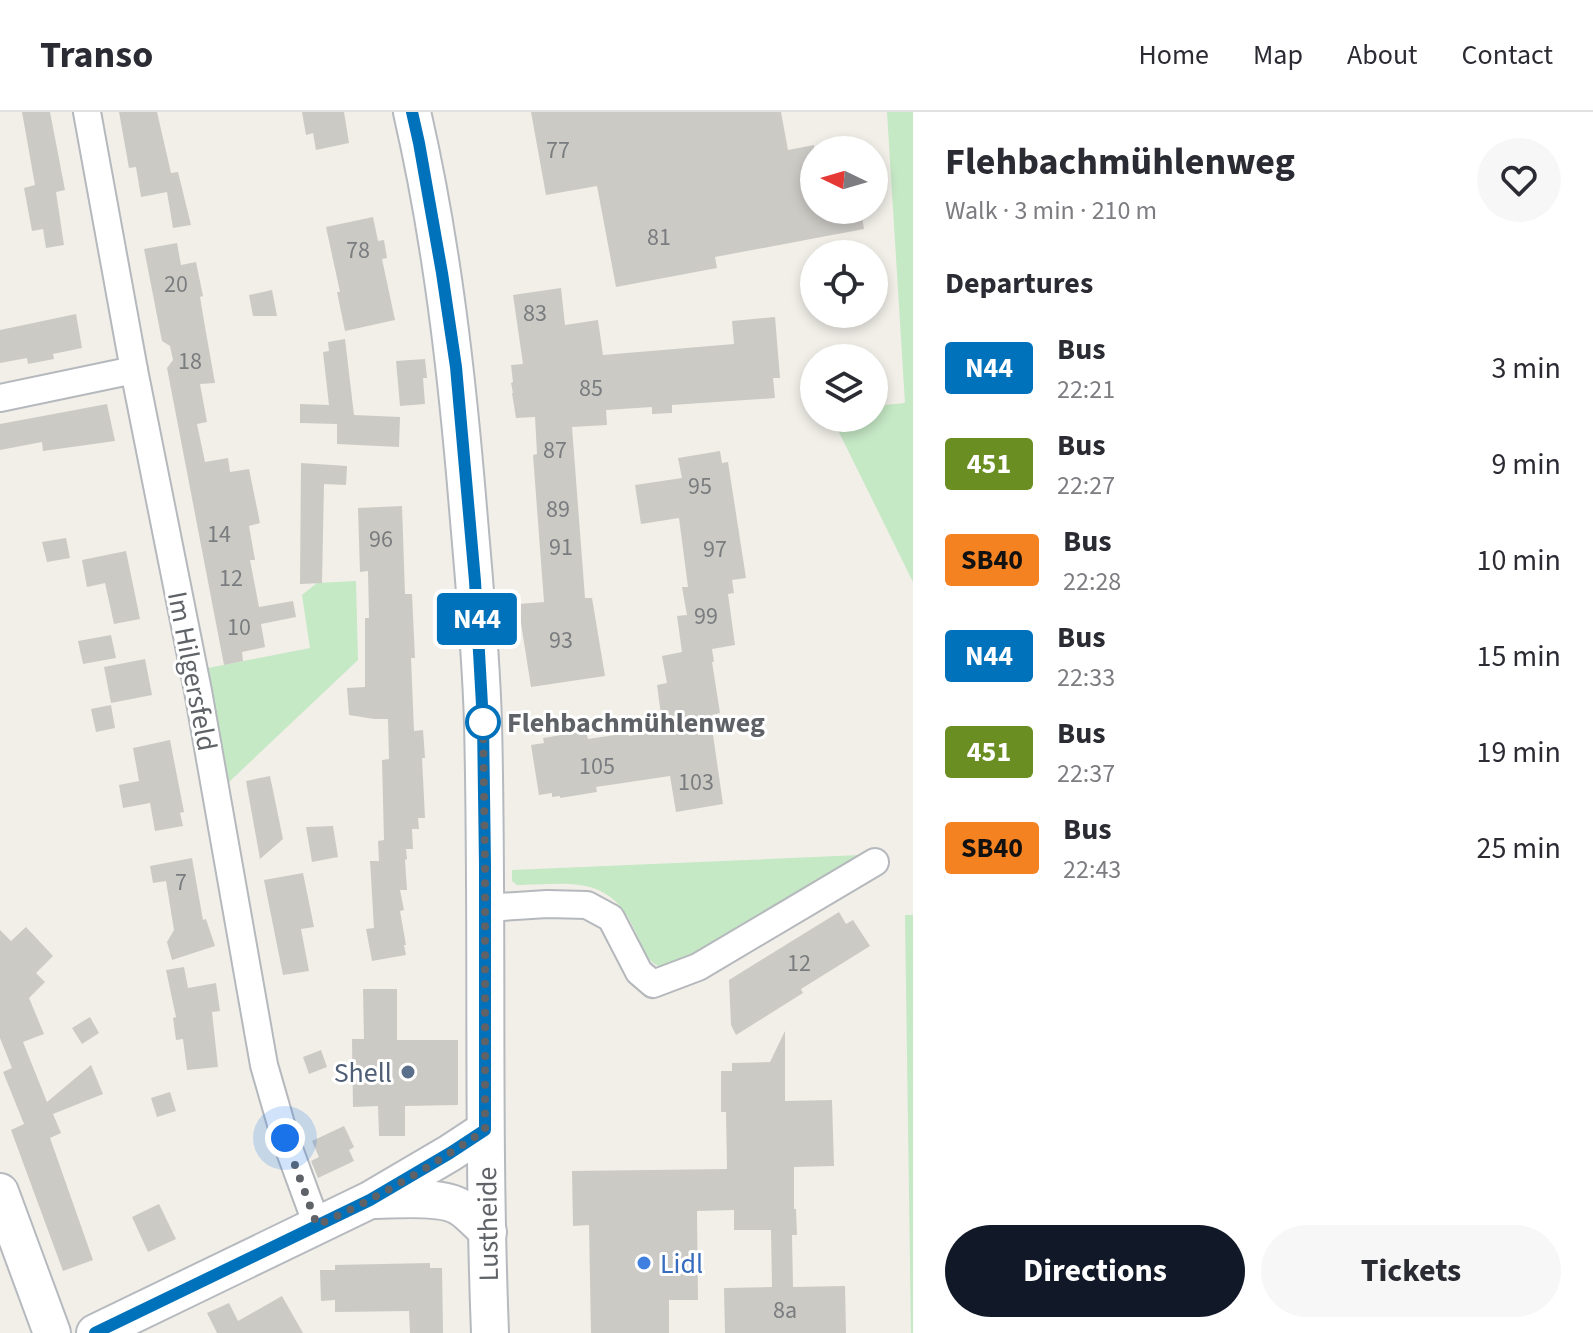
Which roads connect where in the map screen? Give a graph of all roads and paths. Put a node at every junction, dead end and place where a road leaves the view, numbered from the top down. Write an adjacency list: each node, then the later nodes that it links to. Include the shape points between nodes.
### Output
1 (87, 112): 3 (street, Im Hilgersfeld)
2 (412, 112): 6 (main road, Lustheide, via 442,273 459,405 483,714)
3 (134, 370): 4 (street); 10 (street, Im Hilgersfeld, via 264,1065)
4 (0, 398)
5 (875, 862): 6 (street, via 698,967 653,984 639,972 611,918 587,905)
6 (485, 908): 7 (main road, Lustheide)
7 (485, 1130): 9 (main road); 11 (main road, Lustheide)
8 (0, 1192): 12 (main road)
9 (370, 1200): 10 (main road); 11 (main road, via 453,1203)
10 (317, 1225): 13 (main road)
11 (488, 1232): 14 (main road, Lustheide)
12 (52, 1333)
13 (95, 1333)
14 (490, 1333)

